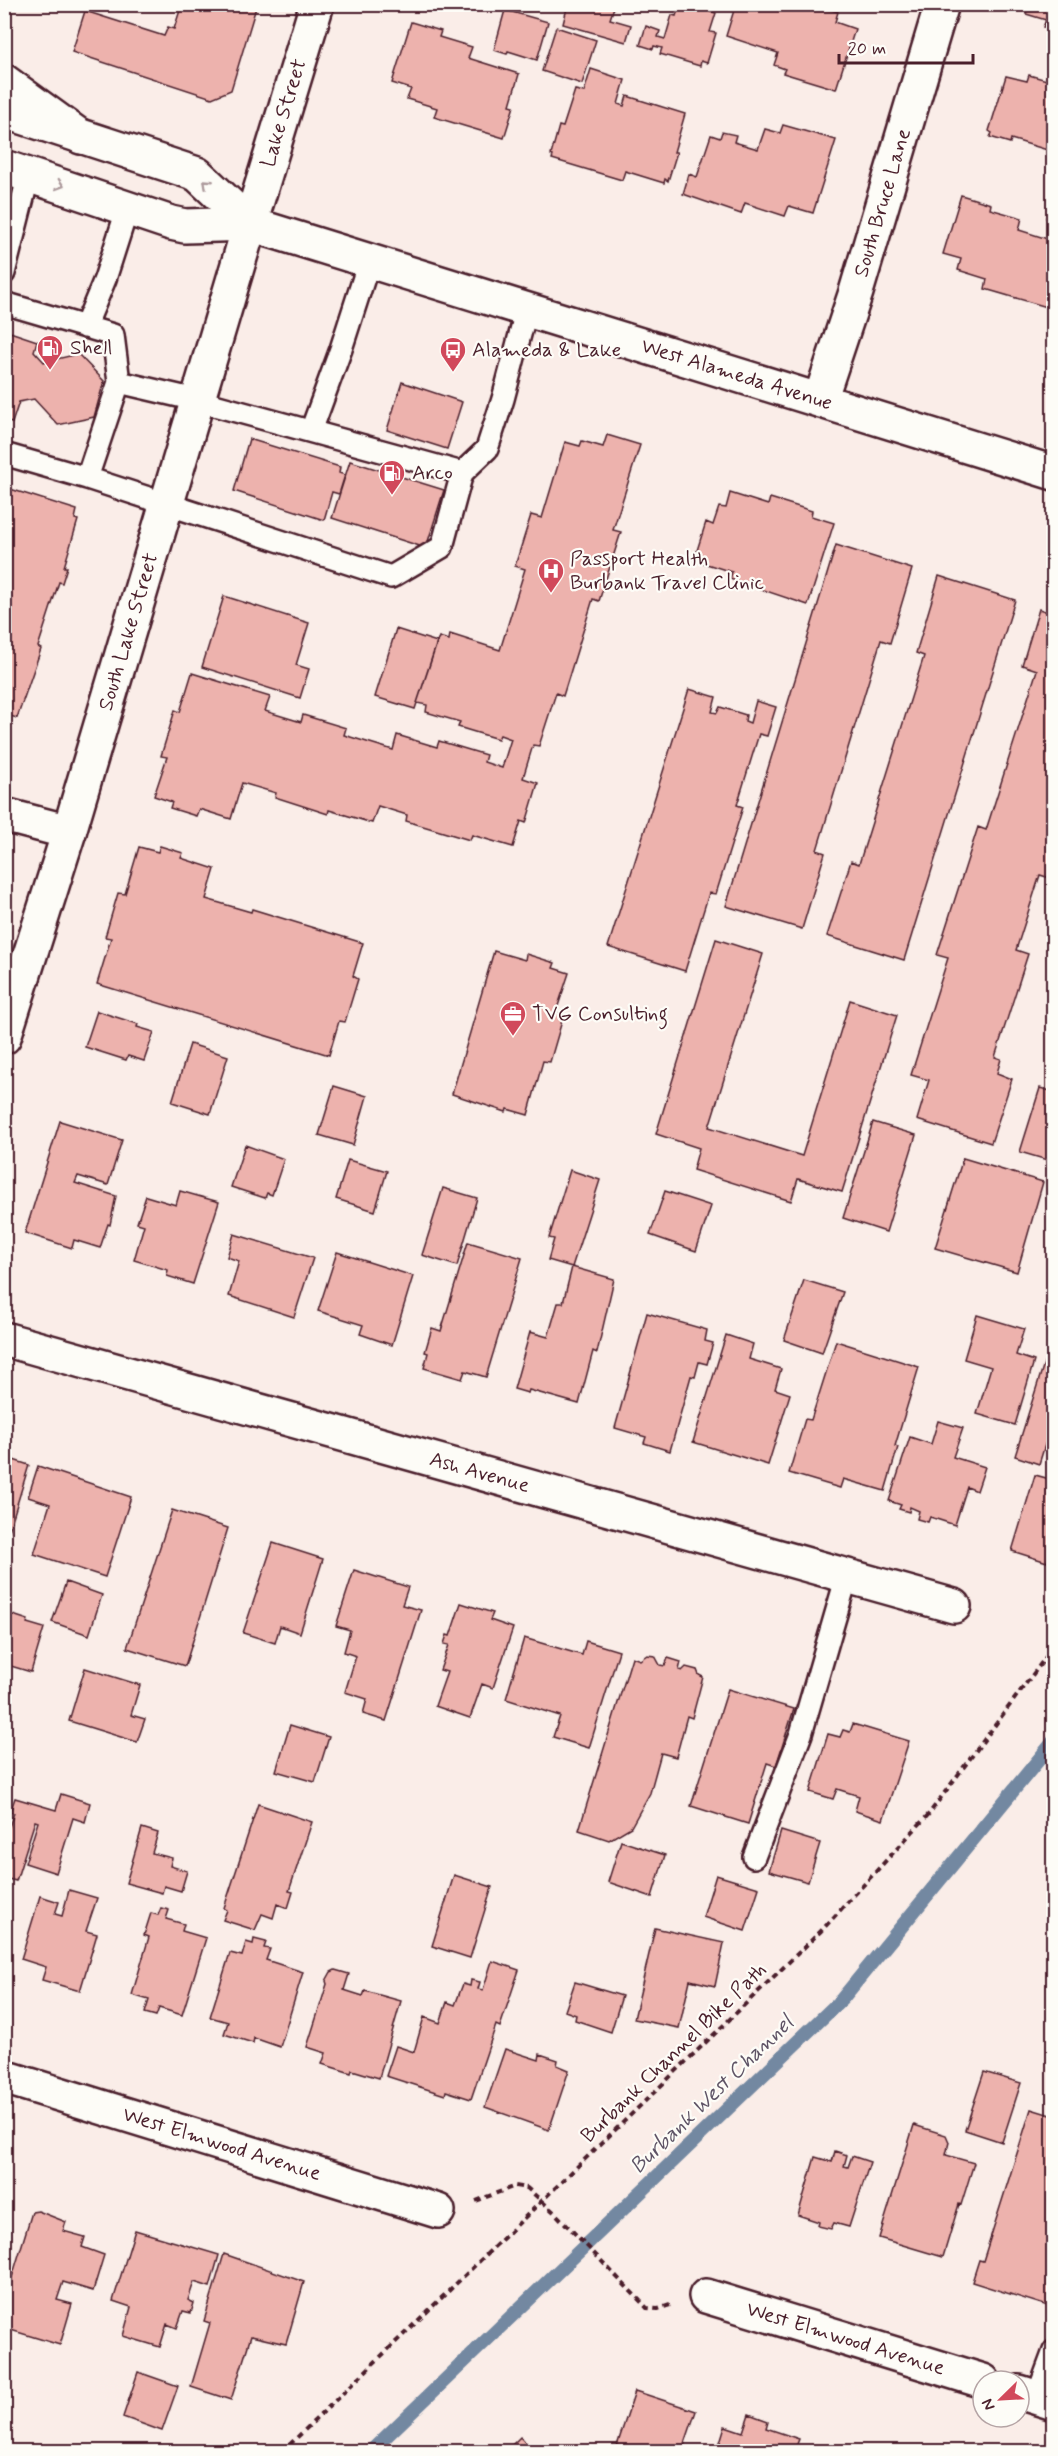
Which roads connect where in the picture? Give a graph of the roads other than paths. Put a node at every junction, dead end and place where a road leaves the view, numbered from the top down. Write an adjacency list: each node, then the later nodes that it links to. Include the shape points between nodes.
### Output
1 (317, 4): 8 (main road, Lake Street)
2 (942, 4): 15 (main road, South Bruce Lane)
3 (4, 81): 5 (main road)
4 (4, 111): 5 (main road, West Alameda Avenue)
5 (81, 137): 8 (main road, West Alameda Avenue, one-way to 5, via 198,174)
6 (17, 171): 7 (main road, West Alameda Avenue, one-way to 7); 10 (lane)
7 (128, 207): 8 (main road, West Alameda Avenue, via 185,226); 13 (lane)
8 (250, 224): 9 (main road, West Alameda Avenue); 16 (main road, South Lake Street)
9 (369, 262): 12 (main road, West Alameda Avenue); 17 (lane)
10 (4, 273)
11 (4, 303): 13 (lane)
12 (528, 308): 15 (main road, West Alameda Avenue); 19 (lane, via 487,449)
13 (85, 327): 14 (lane, via 113,335)
14 (119, 382): 16 (lane); 21 (lane)
15 (820, 399): 20 (main road, West Alameda Avenue)
16 (196, 400): 17 (lane); 22 (main road, South Lake Street)
17 (311, 431): 19 (lane)
18 (4, 454): 21 (lane)
19 (462, 473): 22 (lane, via 442,547 391,577)
20 (1053, 473)
21 (87, 478): 22 (lane)
22 (167, 506): 24 (main road, South Lake Street)
23 (4, 814): 24 (main road)
24 (69, 832): 25 (main road, South Lake Street)
25 (4, 1037)
26 (4, 1339): 27 (main road, Ash Avenue)
27 (847, 1576): 28 (main road, Ash Avenue); 29 (lane, via 801,1734)
28 (954, 1606)
29 (754, 1857)
30 (4, 2077): 31 (main road, West Elmwood Avenue)
31 (438, 2211)
32 (706, 2296): 34 (main road, West Elmwood Avenue)
33 (1053, 2351): 35 (lane)
34 (971, 2377)
35 (1037, 2397)

